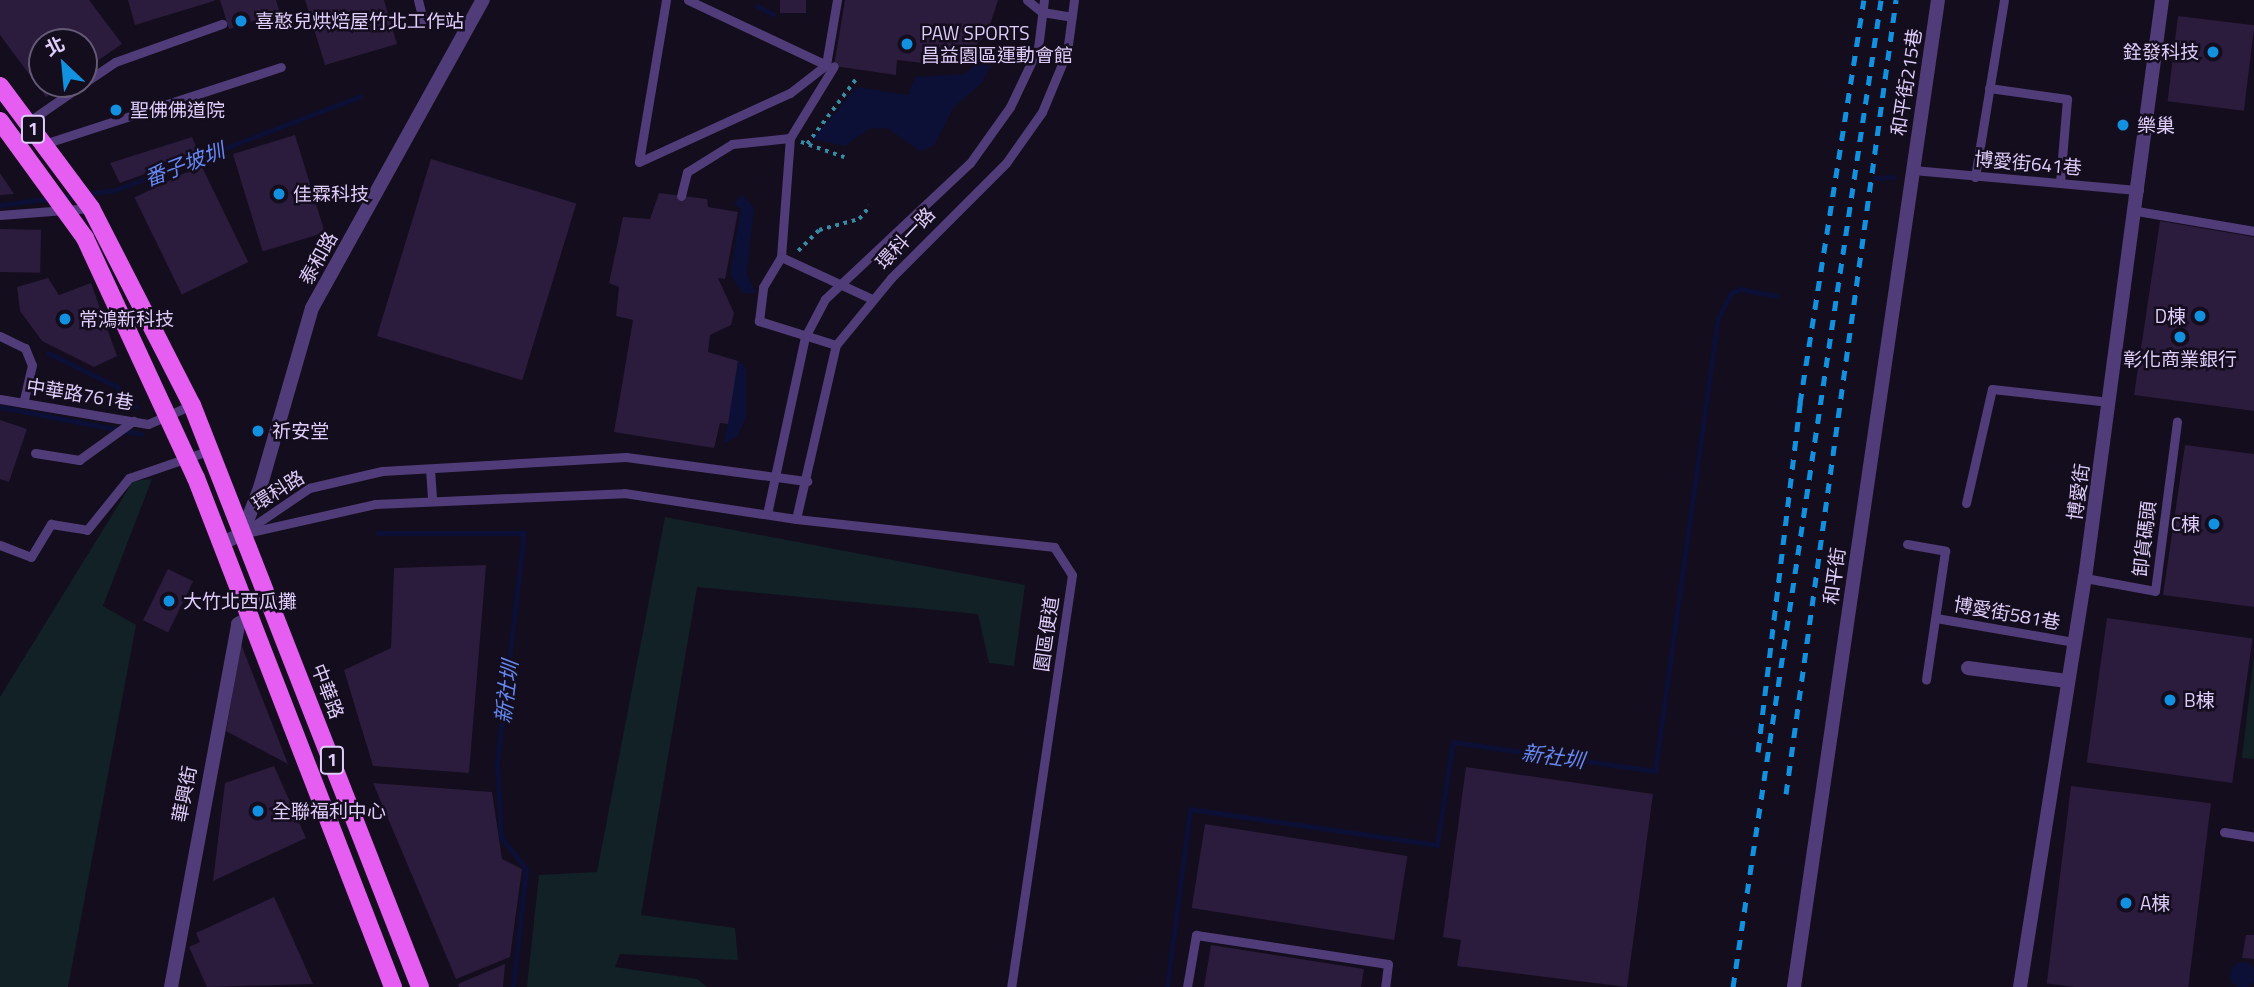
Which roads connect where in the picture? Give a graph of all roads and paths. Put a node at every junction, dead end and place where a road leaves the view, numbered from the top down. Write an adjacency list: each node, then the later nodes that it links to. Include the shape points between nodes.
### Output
1 (418, 0): 15 (lane)
2 (483, 0): 62 (street, 泰和路, via 312,308)
3 (666, 0): 16 (lane, via 639,162 790,93)
4 (688, 0): 16 (lane)
5 (837, 0): 16 (lane)
6 (1027, 0): 12 (lane)
7 (1044, 0): 12 (lane, 環科一路)
8 (1074, 0): 13 (lane, 環科一路)
9 (1938, 0): 28 (street, 和平街215巷)
10 (2004, 0): 21 (lane)
11 (2162, 0): 31 (street, 博愛街)
12 (1042, 12): 13 (lane); 40 (lane, 環科一路, via 1038,48 1010,107 970,163)
13 (1072, 17): 41 (lane, 環科一路, via 1067,52 1042,112 1006,163)
14 (222, 24): 18 (lane, via 115,62)
15 (424, 24)
16 (830, 65): 25 (lane)
17 (281, 67): 26 (lane)
18 (98, 74)
19 (856, 79): 27 (path)
20 (0, 86): 24 (main road, 1)
21 (1989, 88): 29 (lane); 30 (lane, via 2067,99)
22 (63, 98): 24 (lane)
23 (0, 121): 36 (main road, 1)
24 (27, 122): 26 (main road, 1)
25 (790, 138): 32 (lane, via 732,144 687,172); 39 (lane)
26 (44, 144): 34 (main road, 1)
27 (807, 144)
28 (1913, 170): 29 (lane, 博愛街641巷); 81 (street, 和平街)
29 (1975, 177): 30 (lane, 博愛街641巷)
30 (2060, 183): 31 (lane, 博愛街641巷)
31 (2140, 190): 35 (street, 博愛街)
32 (681, 195)
33 (870, 205): 39 (path, via 859,219 820,230 799,251)
34 (91, 208): 36 (lane); 48 (main road, 1)
35 (2137, 211): 38 (lane); 46 (street, 博愛街)
36 (68, 212): 37 (lane); 49 (main road, 1)
37 (0, 215)
38 (2254, 231)
39 (781, 257): 40 (lane); 43 (lane, via 763,287 759,321)
40 (841, 284): 41 (lane); 43 (lane, 環科一路)
41 (873, 299): 44 (lane, 環科一路)
42 (0, 336): 47 (lane, via 25,348 32,365)
43 (805, 337): 44 (lane); 56 (lane, 環科一路)
44 (836, 345): 57 (lane, 環科一路)
45 (0, 398): 47 (lane, 中華路761巷)
46 (2109, 402): 59 (lane, via 1992,389); 66 (street, 博愛街)
47 (23, 403): 50 (lane, 中華路761巷)
48 (192, 405): 49 (lane, 中華路761巷); 52 (main road, 1)
49 (168, 417): 50 (lane, 中華路761巷); 54 (main road, 1)
50 (133, 421): 53 (lane, via 79,460)
51 (2176, 421): 66 (lane, 卸貨碼頭, via 2155,591)
52 (211, 450): 54 (lane); 62 (main road, 中華路 / 1)
53 (35, 453)
54 (187, 458): 63 (main road, 1); 65 (lane, via 129,478 87,530 51,524 31,557)
55 (430, 469): 56 (lane, 環科路, via 626,457); 58 (lane); 62 (lane, 環科路, via 353,474 309,488)
56 (776, 477): 57 (lane, 環科路); 60 (lane, 環科一路)
57 (807, 481): 61 (lane, 環科一路)
58 (432, 500): 60 (lane, 環科路, via 624,493); 62 (lane, 環科路, via 375,504)
59 (1966, 503)
60 (767, 514): 61 (lane, 環科路)
61 (796, 519): 78 (lane, 園區便道, via 1054,547 1072,575)
62 (242, 534): 63 (street); 77 (main road, 中華路 / 1)
63 (222, 543): 67 (main road, 1)
64 (1907, 544): 68 (lane, via 1945,551)
65 (0, 545)
66 (2085, 578): 69 (street, 博愛街)
67 (252, 617): 75 (street, 華興街, via 238,624); 76 (main road, 1)
68 (1936, 618): 69 (lane, 博愛街581巷); 71 (lane)
69 (2073, 642): 72 (street, 博愛街)
70 (1968, 668): 72 (street)
71 (1926, 680)
72 (2067, 681): 82 (street, 博愛街)
73 (2224, 832): 74 (lane)
74 (2254, 837)
75 (170, 987)
76 (393, 987)
77 (420, 987)
78 (1012, 987)
79 (1187, 987): 80 (lane, via 1196,935 1388,964)
80 (1385, 987)
81 (1794, 987)
82 (2020, 987)

